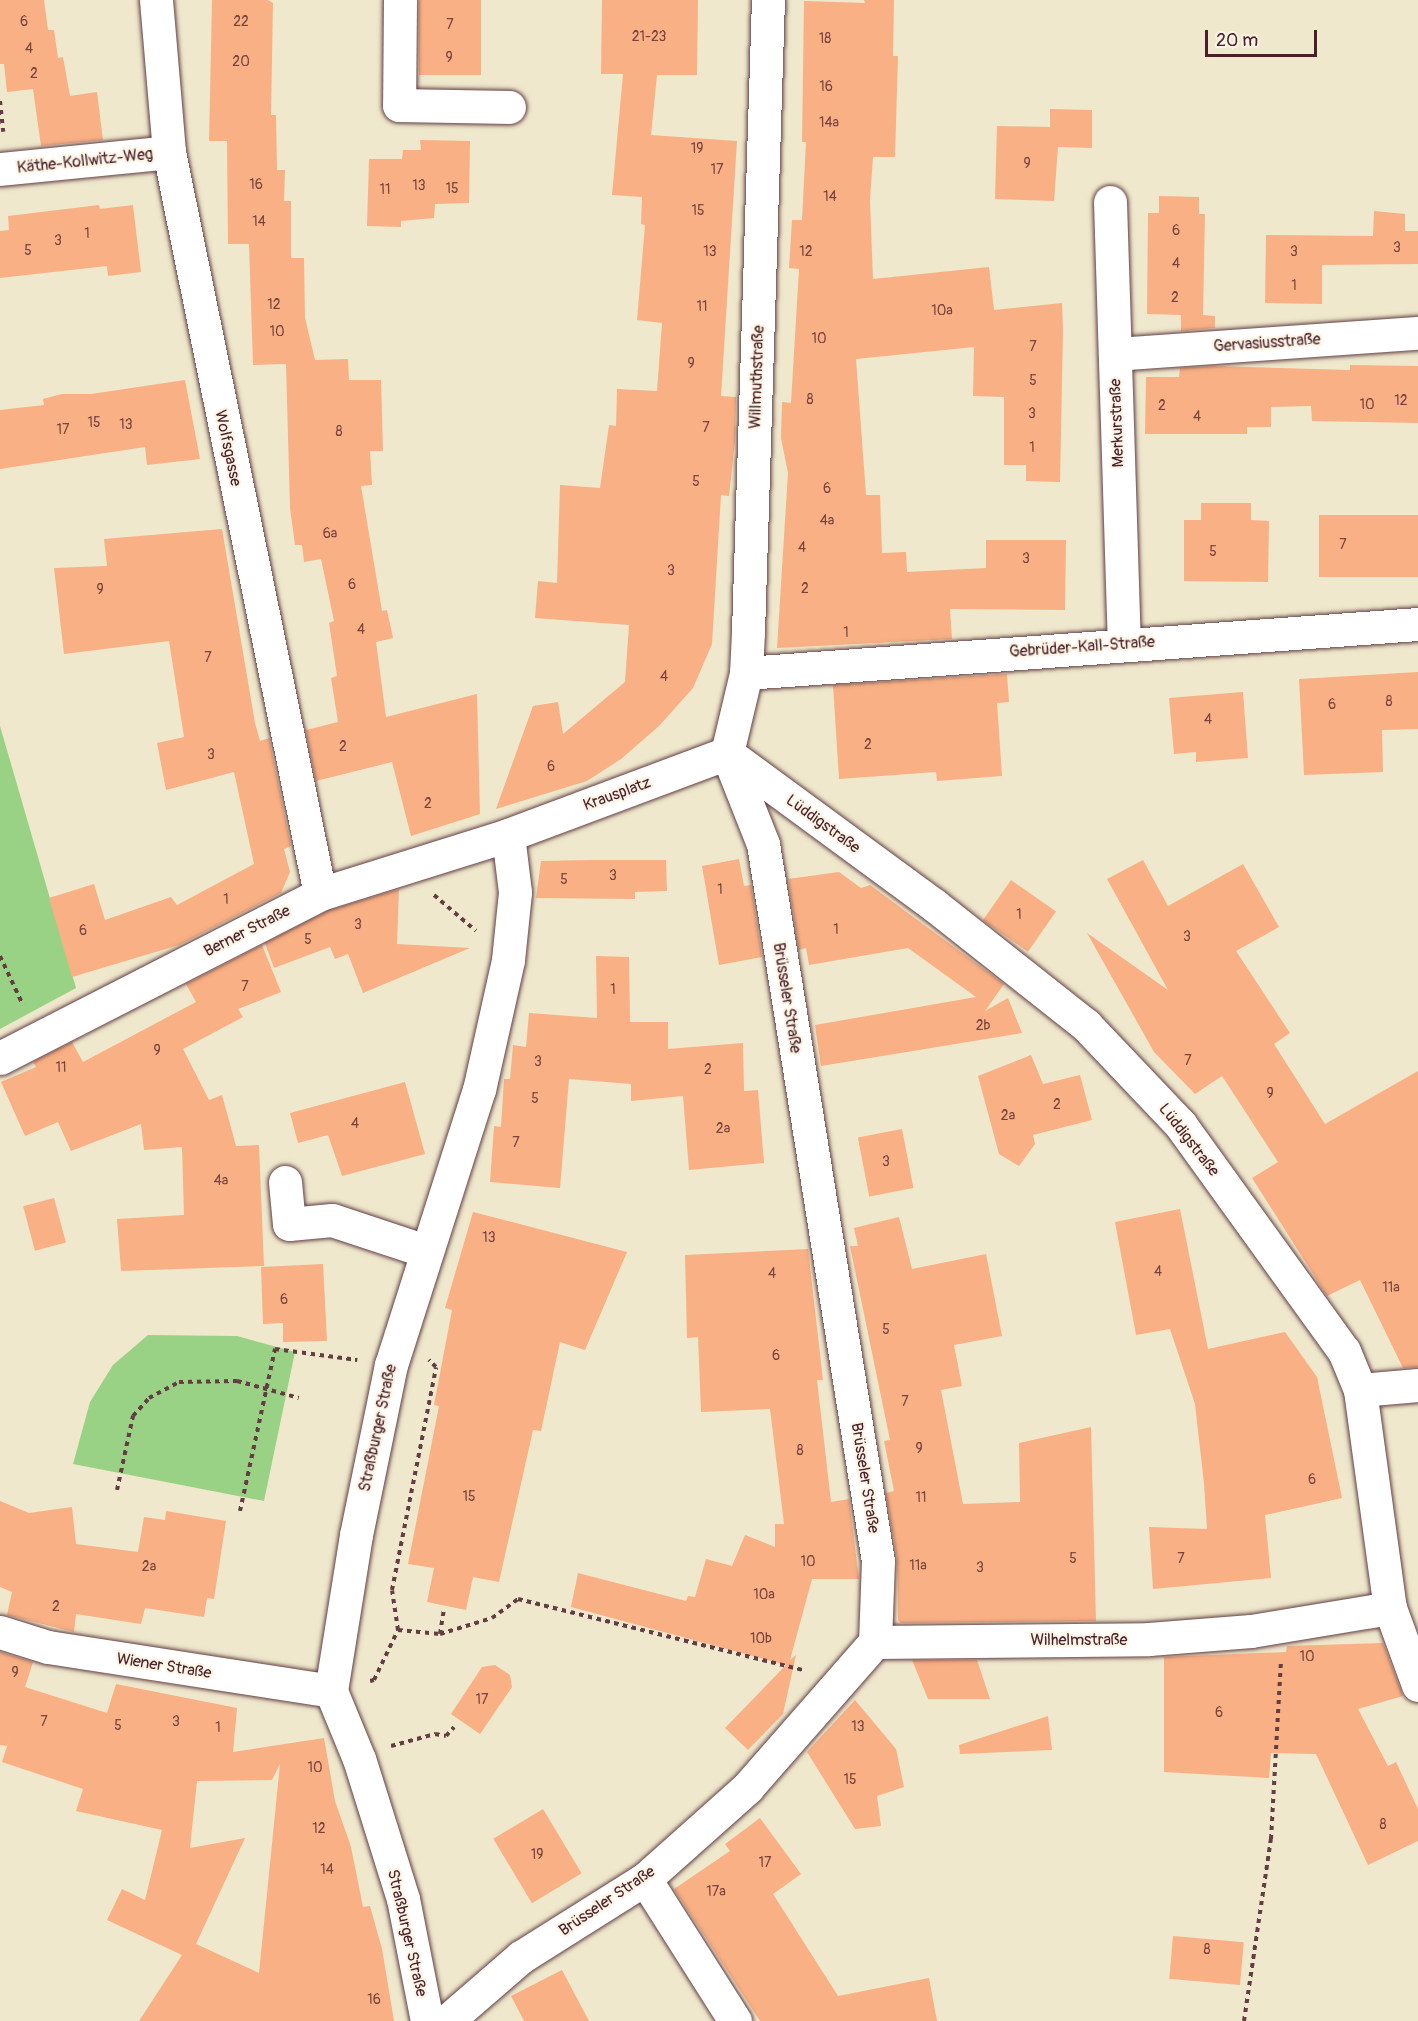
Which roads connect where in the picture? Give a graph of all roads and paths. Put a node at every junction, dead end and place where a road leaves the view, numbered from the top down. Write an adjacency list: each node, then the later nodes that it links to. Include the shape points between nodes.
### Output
1 (156, 0): 5 (street, Wolfsgasse)
2 (400, 0): 4 (street, via 399,105)
3 (768, 0): 12 (street, Willmuthstraße)
4 (509, 107)
5 (170, 152): 6 (street, Käthe-Kollwitz-Weg); 16 (street, Wolfsgasse)
6 (0, 169)
7 (1110, 202): 9 (street, Merkurstraße)
8 (1418, 333): 9 (street, Gervasiusstraße)
9 (1115, 354): 11 (street, Merkurstraße)
10 (1418, 624): 11 (street, Gebrüder-Kall-Straße)
11 (1124, 643): 12 (street, Gebrüder-Kall-Straße)
12 (746, 673): 13 (street, Willmuthstraße)
13 (727, 753): 14 (street, Krausplatz); 27 (street, Lüddigstraße, via 934,905 1086,1025 1180,1124 1344,1351); 37 (street, Brüsseler Straße, via 763,844 878,1561)
14 (507, 835): 15 (street, Berner Straße); 18 (street, Straßburger Straße, via 515,892)
15 (401, 867): 16 (street, Berner Straße); 18 (path)
16 (320, 894): 19 (street, Berner Straße)
17 (0, 956): 19 (path)
18 (508, 960): 22 (street, Straßburger Straße, via 479,1090)
19 (36, 1039): 20 (street, Berner Straße)
20 (0, 1058)
21 (285, 1182): 22 (street, via 289,1224 332,1220)
22 (426, 1251): 23 (street, Straßburger Straße)
23 (400, 1330): 24 (street, Straßburger Straße); 34 (path, via 436,1367 392,1590)
24 (390, 1365): 26 (path, via 275,1348); 40 (street, Straßburger Straße, via 356,1535)
25 (1418, 1384): 27 (street)
26 (268, 1388): 28 (path); 29 (path, via 237,1381 179,1382 149,1398 133,1416); 30 (path)
27 (1360, 1390): 31 (street, Lüddigstraße)
28 (299, 1398)
29 (117, 1490)
30 (240, 1511)
31 (1390, 1608): 33 (street, Wilhelmstraße); 39 (street, Lüddigstraße)
32 (444, 1609): 36 (path)
33 (1283, 1626): 37 (street, Wilhelmstraße, via 1149,1639); 47 (path, via 1271,1839)
34 (398, 1630): 36 (path); 40 (path, via 374,1680)
35 (0, 1632): 40 (street, Wiener Straße, via 71,1651)
36 (440, 1634): 38 (path, via 492,1618 518,1599)
37 (874, 1642): 38 (street, Brüsseler Straße)
38 (844, 1680): 43 (street, Brüsseler Straße, via 747,1788)
39 (1418, 1685)
40 (331, 1691): 44 (street, Straßburger Straße, via 359,1759 403,1899)
41 (454, 1727): 42 (path, via 446,1736 435,1734)
42 (396, 1744)
43 (645, 1880): 45 (street, Brüsseler Straße, via 521,1958); 46 (street)
44 (427, 2021)
45 (447, 2021)
46 (735, 2021)
47 (1244, 2021)

